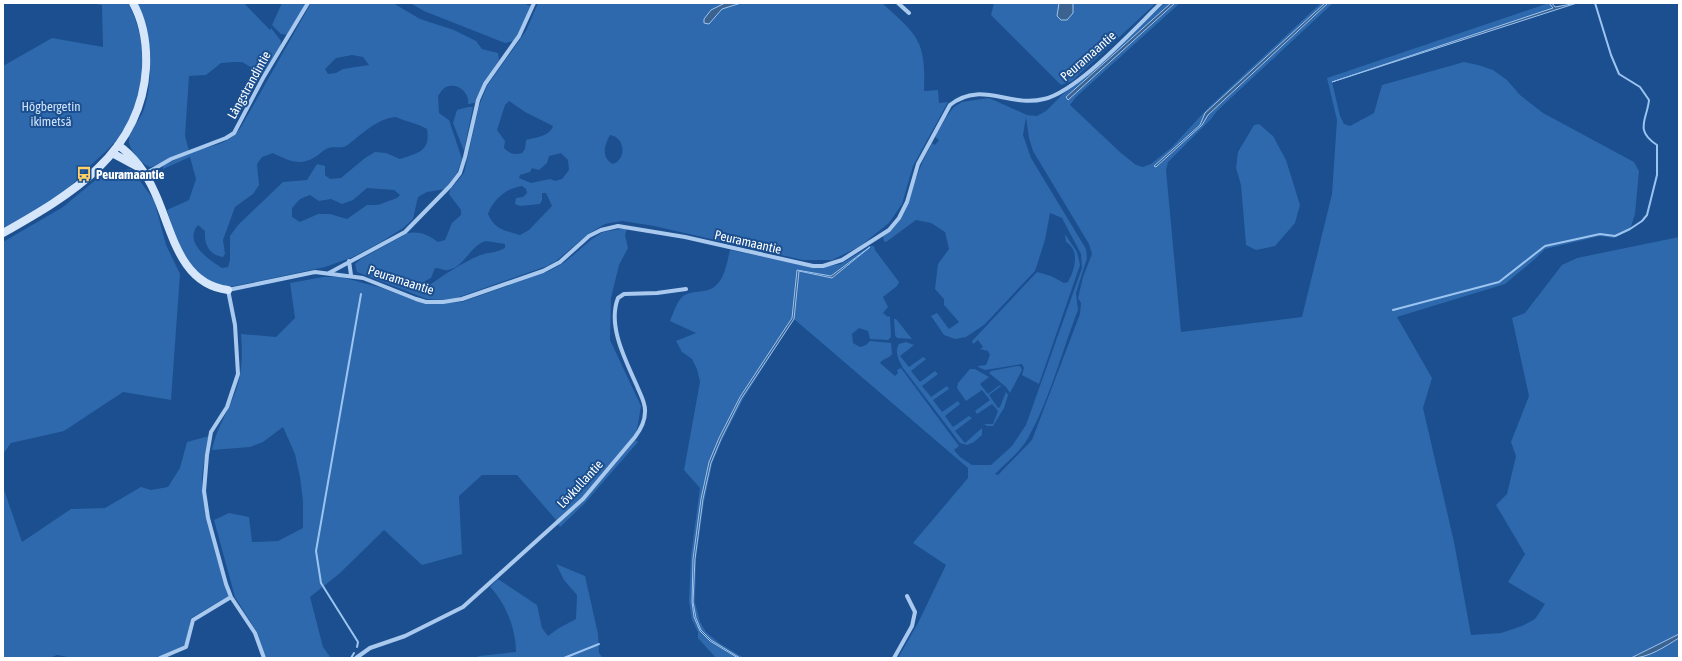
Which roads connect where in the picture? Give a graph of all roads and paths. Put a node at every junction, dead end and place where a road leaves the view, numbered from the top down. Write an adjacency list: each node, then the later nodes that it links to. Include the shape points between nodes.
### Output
1 (133, 3): 7 (street, via 145,37 145,78 136,112)
2 (308, 3): 9 (street, Långstrandintie, via 234,133)
3 (534, 3): 11 (street, via 519,36 485,84 478,100 460,173 405,232)
4 (898, 3): 6 (street)
5 (1161, 3): 13 (street, Peuramaantie, via 1085,75 1060,93 1033,101 980,93 957,99 950,105 918,164 907,202 899,218 889,230 833,264 813,266 685,237 618,226 589,236 560,262 543,271 462,299 426,302)
6 (910, 13)
7 (118, 145): 8 (street); 9 (street, via 132,157)
8 (112, 153): 9 (street); 10 (street, via 74,190)
9 (142, 171): 15 (street, via 156,194 168,230 185,263 203,281)
10 (3, 232)
11 (349, 261): 12 (street); 13 (street)
12 (329, 273): 13 (street, Peuramaantie); 15 (street, Peuramaantie, via 315,272)
13 (351, 276)
14 (686, 289): 20 (street, Lövkullantie, via 624,294 618,298 615,310 617,330 622,350 644,403 644,418 635,437 583,499 462,607 405,636 370,648)
15 (228, 290): 17 (street, via 235,325 238,374 227,407 212,432 206,461 204,491 208,518)
16 (907, 596): 21 (street, via 915,612 912,626)
17 (231, 597): 18 (street, via 193,620 186,647); 19 (street, via 255,633)
18 (160, 658)
19 (264, 658)
20 (356, 658)
21 (894, 658)

